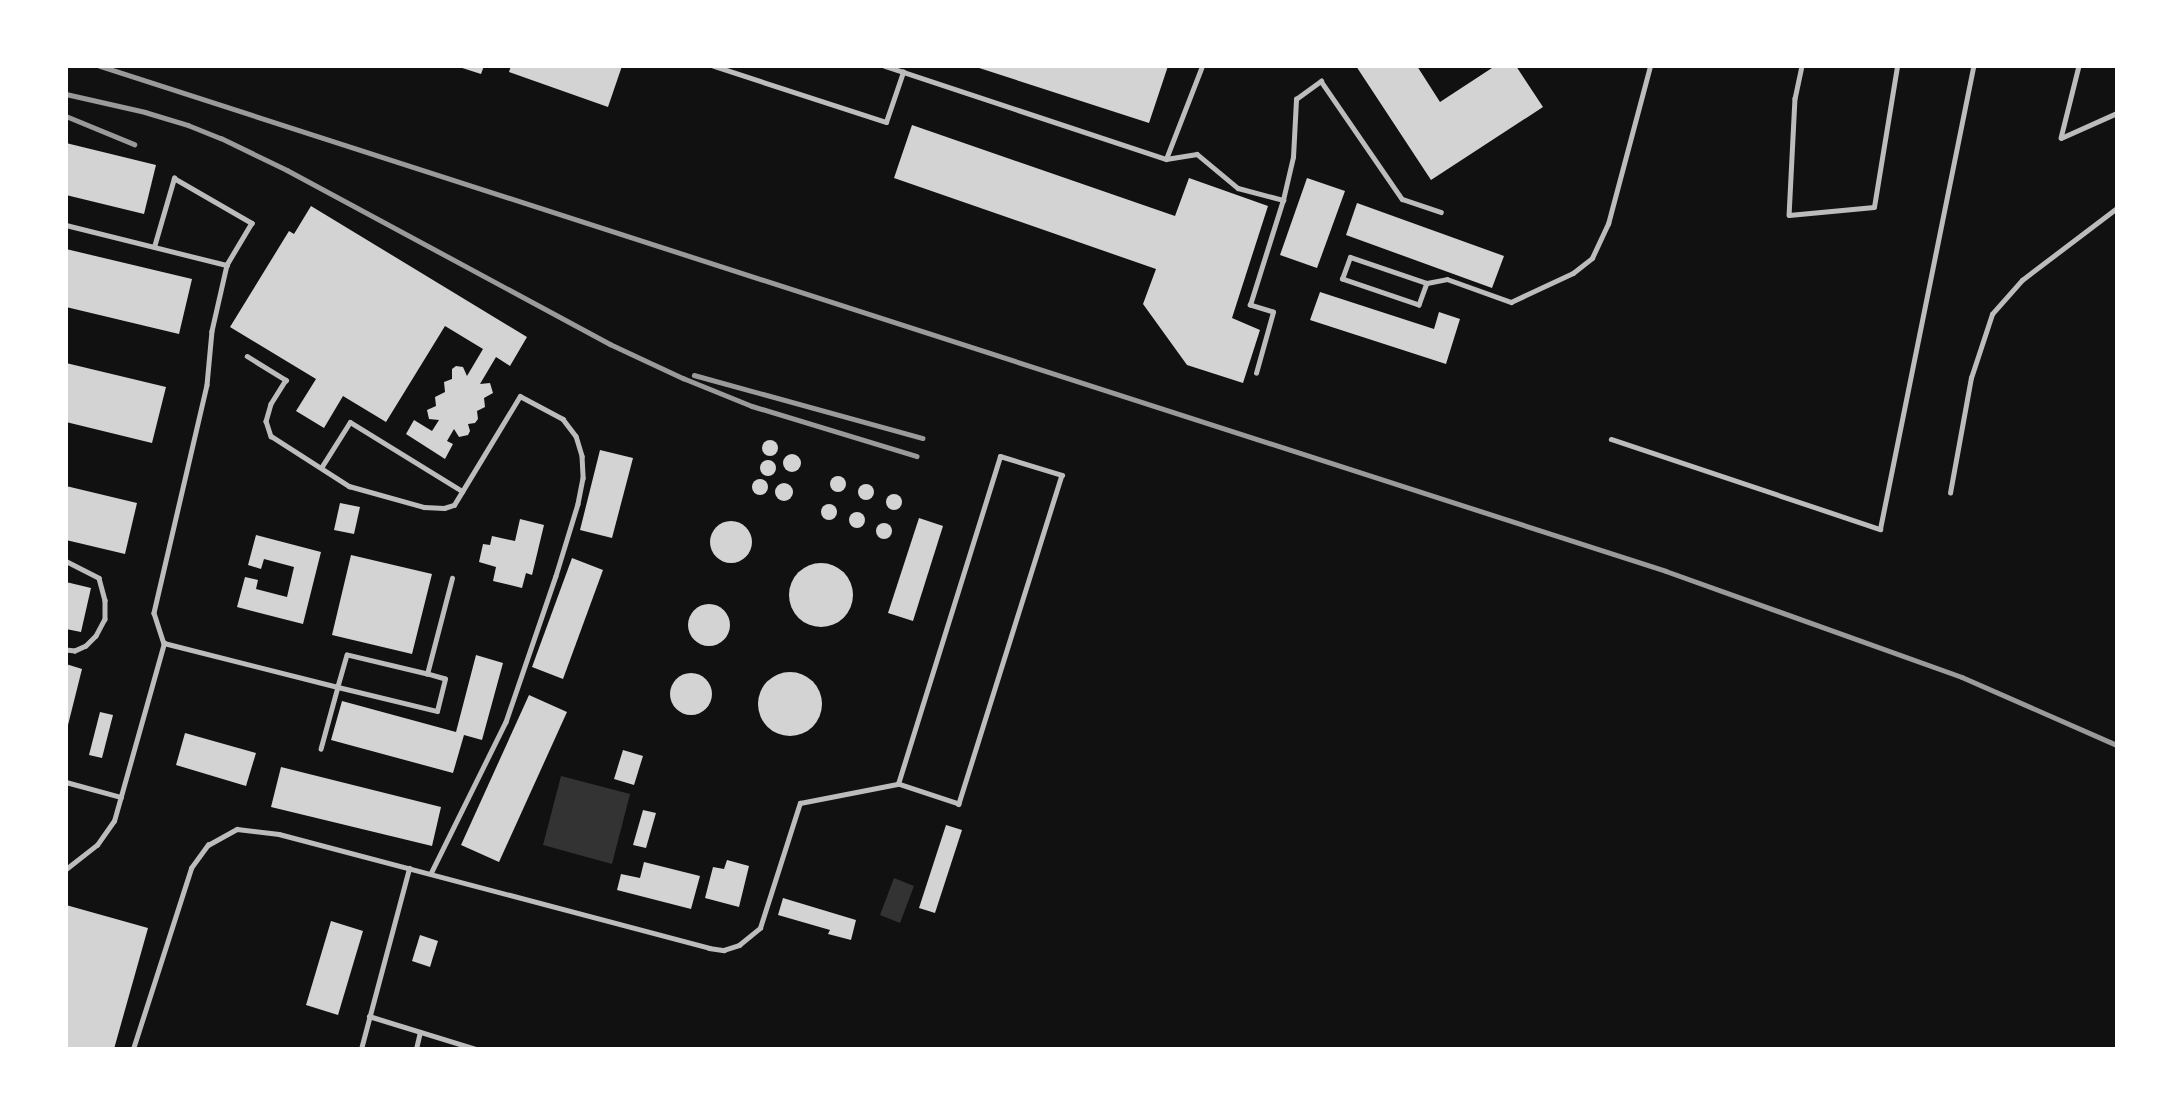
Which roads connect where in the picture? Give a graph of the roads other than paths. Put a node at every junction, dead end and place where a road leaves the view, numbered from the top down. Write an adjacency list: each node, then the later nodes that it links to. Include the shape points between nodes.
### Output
1 (714, 66): 9 (lane, via 886,122)
2 (885, 66): 9 (lane)
3 (1202, 66): 11 (lane)
4 (1650, 66): 18 (lane, via 1608,224 1592,258 1573,273 1511,302 1447,279)
5 (1802, 66): 6 (lane, via 1795,98 1789,215 1874,207)
6 (1897, 66)
7 (1973, 66): 21 (lane, via 1880,528)
8 (2079, 66): 10 (lane, via 2061,138)
9 (903, 72): 11 (lane)
10 (2117, 113)
11 (1166, 159): 12 (lane, via 1197,154 1238,188)
12 (1283, 200): 14 (lane, via 1293,157 1296,99 1321,81 1402,199); 20 (lane, via 1250,305 1273,312)
13 (2117, 208): 24 (lane, via 2022,280 1992,314 1971,378)
14 (1441, 212)
15 (66, 225): 16 (lane)
16 (154, 247): 17 (lane); 17 (lane, via 174,178 252,223)
17 (227, 265): 27 (lane, via 212,331 207,385 154,613)
18 (1426, 283): 18 (lane, via 1419,305 1342,279 1350,257)
19 (247, 356): 22 (lane, via 286,380 266,421 271,436)
20 (1256, 373)
21 (1611, 439)
22 (321, 468): 23 (lane, via 349,486 424,507 454,505); 23 (lane, via 350,422)
23 (462, 490): 37 (lane, via 520,396 563,419 576,436 583,478 556,576 506,722)
24 (1950, 493)
25 (66, 561): 28 (lane, via 99,578 105,600 105,619 96,636 86,646)
26 (452, 578): 29 (lane)
27 (164, 643): 30 (lane); 34 (lane)
28 (66, 650)
29 (427, 674): 30 (lane, via 347,655); 30 (lane, via 445,679 437,711)
30 (338, 687): 31 (lane)
31 (321, 749)
32 (66, 782): 34 (lane)
33 (898, 784): 33 (lane, via 1000,456 1062,476 959,804); 37 (lane, via 800,803 760,928 740,945 724,950)
34 (121, 797): 36 (lane, via 114,821 97,845)
35 (409, 868): 37 (lane); 38 (lane); 40 (lane, via 279,834 248,830 237,829 208,845 190,868)
36 (66, 869)
37 (431, 874)
38 (369, 1016): 39 (lane); 41 (lane)
39 (420, 1032): 42 (lane); 43 (lane)
40 (133, 1049)
41 (361, 1049)
42 (416, 1049)
43 (476, 1049)

